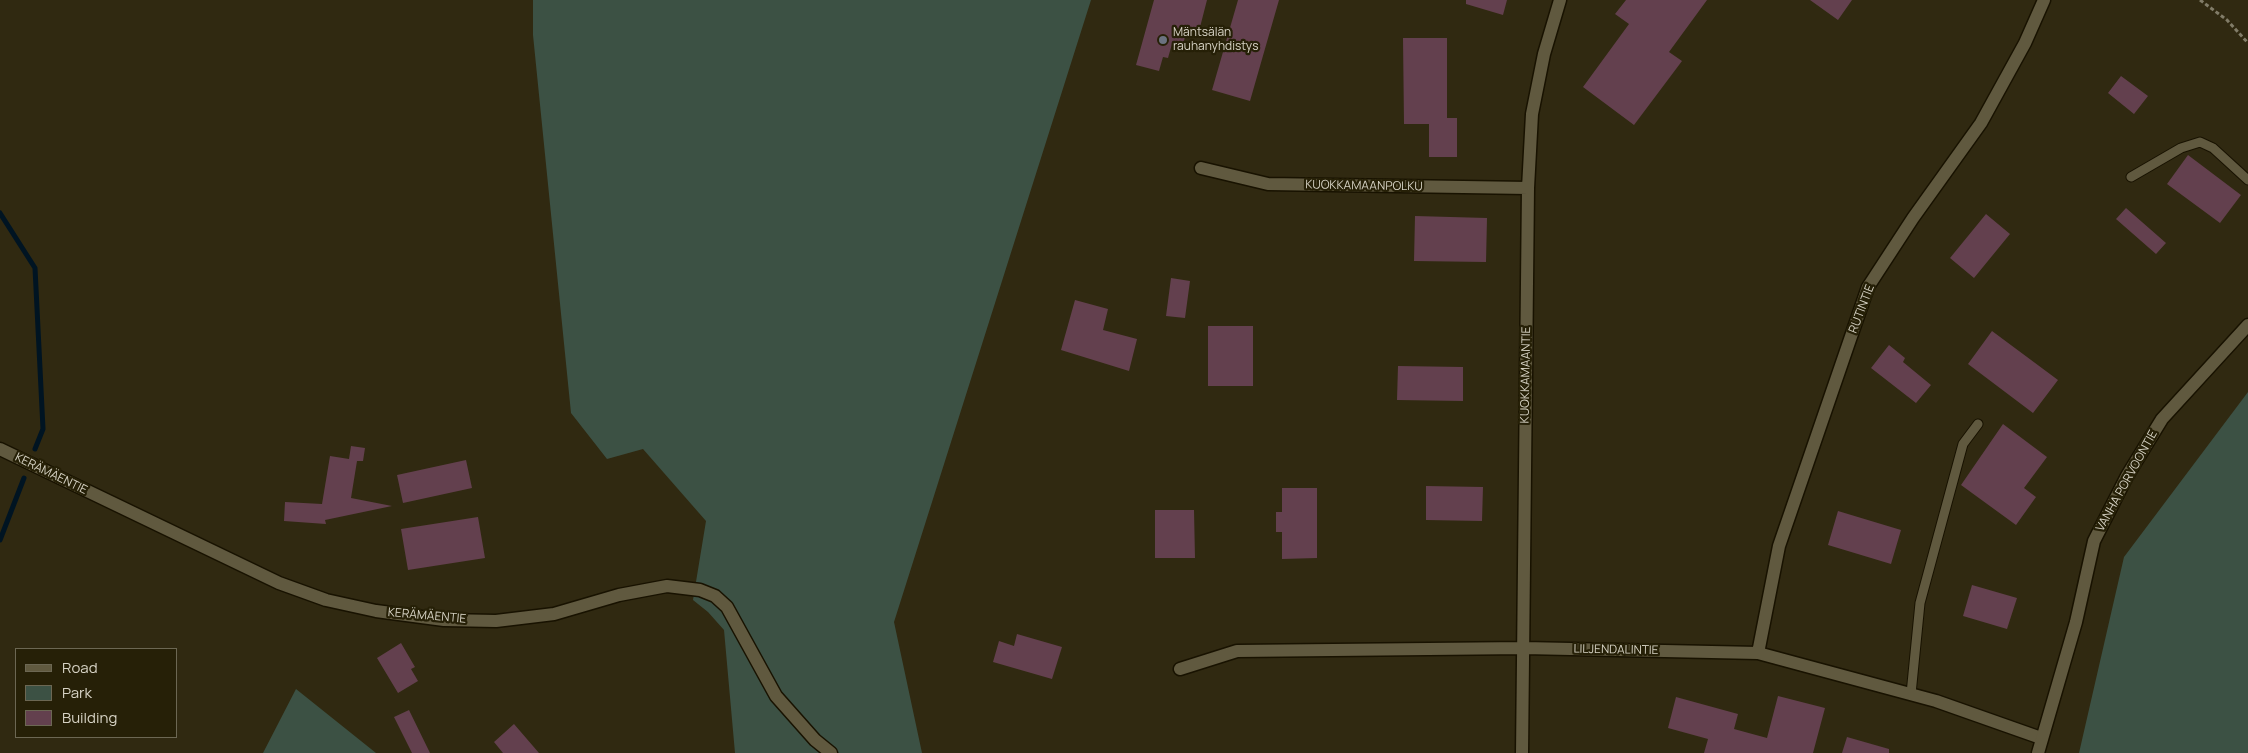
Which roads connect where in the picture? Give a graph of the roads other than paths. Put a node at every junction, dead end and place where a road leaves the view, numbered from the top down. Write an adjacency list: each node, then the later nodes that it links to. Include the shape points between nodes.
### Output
1 (1560, 0): 6 (street, KUOKKAMAANTIE, via 1544,54 1532,114)
2 (2044, 0): 11 (street, RUTINTIE, via 2025,43 1981,123 1912,218 1868,287 1780,546)
3 (1201, 168): 6 (street, KUOKKAMAANPOLKU, via 1268,184)
4 (2131, 177): 5 (lane, via 2180,148 2200,142 2213,148)
5 (2248, 180)
6 (1528, 188): 10 (street, KUOKKAMAANTIE)
7 (2248, 325): 14 (street, VANHA PORVOONTIE, via 2162,419 2127,476 2094,541 2076,622)
8 (1978, 424): 13 (lane, via 1963,444 1920,604)
9 (0, 449): 15 (street, KERÄMÄENTIE, via 279,582 326,600 376,611 444,620 496,621 554,614 619,595 667,586 700,590 715,596 727,608 776,696)
10 (1524, 648): 11 (street, LILJENDALINTIE); 12 (street, LILJENDALINTIE, via 1237,651); 16 (street, KUOKKAMAANTIE)
11 (1758, 653): 13 (street, LILJENDALINTIE)
12 (1180, 669)
13 (1911, 694): 14 (street, LILJENDALINTIE)
14 (2041, 738): 17 (street, VANHA PORVOONTIE)
15 (831, 753)
16 (1522, 753)
17 (2038, 753)

